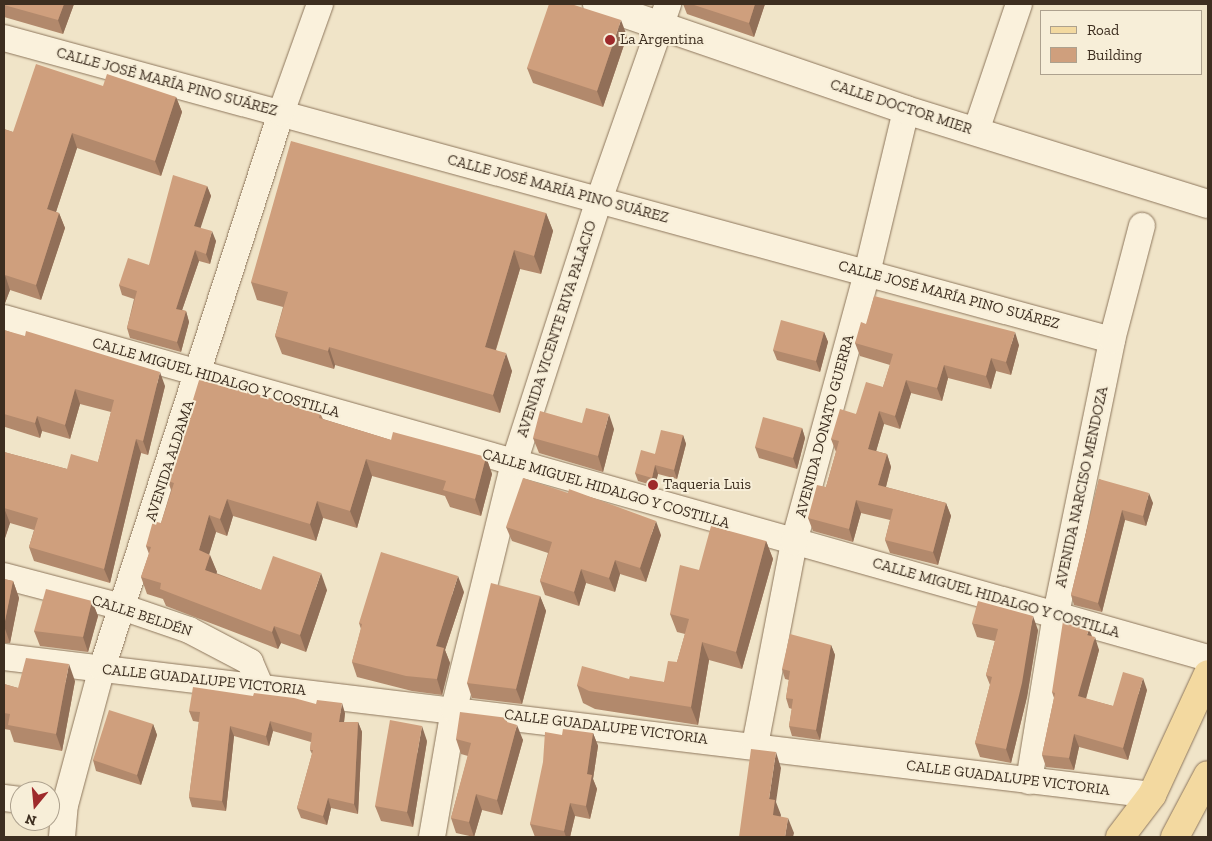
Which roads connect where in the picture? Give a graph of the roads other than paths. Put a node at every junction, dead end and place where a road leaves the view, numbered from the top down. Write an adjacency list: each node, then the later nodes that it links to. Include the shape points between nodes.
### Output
1 (320, 4): 7 (street, AVENIDA ALDAMA)
2 (597, 4): 4 (main road, CALLE DOCTOR MIER)
3 (1019, 4): 8 (street)
4 (664, 14): 6 (main road, CALLE DOCTOR MIER); 9 (street, AVENIDA VICENTE RIVA PALACIO)
5 (4, 38): 7 (street, CALLE JOSÉ MARÍA PINO SUÁREZ)
6 (906, 110): 8 (main road, CALLE DOCTOR MIER); 12 (street, AVENIDA DONATO GUERRA)
7 (281, 113): 9 (street, CALLE JOSÉ MARÍA PINO SUÁREZ); 15 (street, AVENIDA ALDAMA)
8 (976, 132): 10 (main road, CALLE DOCTOR MIER)
9 (599, 200): 12 (street, CALLE JOSÉ MARÍA PINO SUÁREZ); 16 (street, AVENIDA VICENTE RIVA PALACIO)
10 (1208, 204)
11 (1142, 226): 14 (street, AVENIDA NARCISO MENDOZA)
12 (867, 273): 14 (street, CALLE JOSÉ MARÍA PINO SUÁREZ); 17 (street, AVENIDA DONATO GUERRA)
13 (4, 318): 15 (street, CALLE MIGUEL HIDALGO Y COSTILLA)
14 (1112, 340): 20 (street, AVENIDA NARCISO MENDOZA)
15 (198, 373): 16 (street, CALLE MIGUEL HIDALGO Y COSTILLA); 19 (street, AVENIDA ALDAMA)
16 (514, 463): 17 (street, CALLE MIGUEL HIDALGO Y COSTILLA); 26 (street, AVENIDA VICENTE RIVA PALACIO)
17 (794, 542): 20 (street, CALLE MIGUEL HIDALGO Y COSTILLA); 27 (street, AVENIDA DONATO GUERRA)
18 (4, 576): 19 (street, CALLE BELDÉN)
19 (122, 607): 23 (street, AVENIDA ALDAMA); 25 (street, CALLE BELDÉN, via 217,642 250,662)
20 (1056, 614): 22 (street, CALLE MIGUEL HIDALGO Y COSTILLA); 29 (street, AVENIDA NARCISO MENDOZA)
21 (4, 657): 23 (street, CALLE GUADALUPE VICTORIA)
22 (1208, 658)
23 (102, 668): 25 (street, CALLE GUADALUPE VICTORIA); 30 (street, AVENIDA ALDAMA)
24 (1208, 674): 31 (main road)
25 (260, 686): 26 (street, CALLE GUADALUPE VICTORIA)
26 (454, 709): 27 (street, CALLE GUADALUPE VICTORIA); 35 (street, AVENIDA VICENTE RIVA PALACIO)
27 (754, 745): 29 (street, CALLE GUADALUPE VICTORIA)
28 (1208, 775): 32 (main road)
29 (1029, 781): 31 (street, CALLE GUADALUPE VICTORIA)
30 (60, 795)
31 (1152, 795): 32 (main road, CALLE GUADALUPE VICTORIA); 36 (main road)
32 (1202, 801): 37 (main road)
33 (60, 824): 34 (street, AVENIDA ALDAMA)
34 (62, 837)
35 (432, 837)
36 (1120, 837)
37 (1175, 837)

